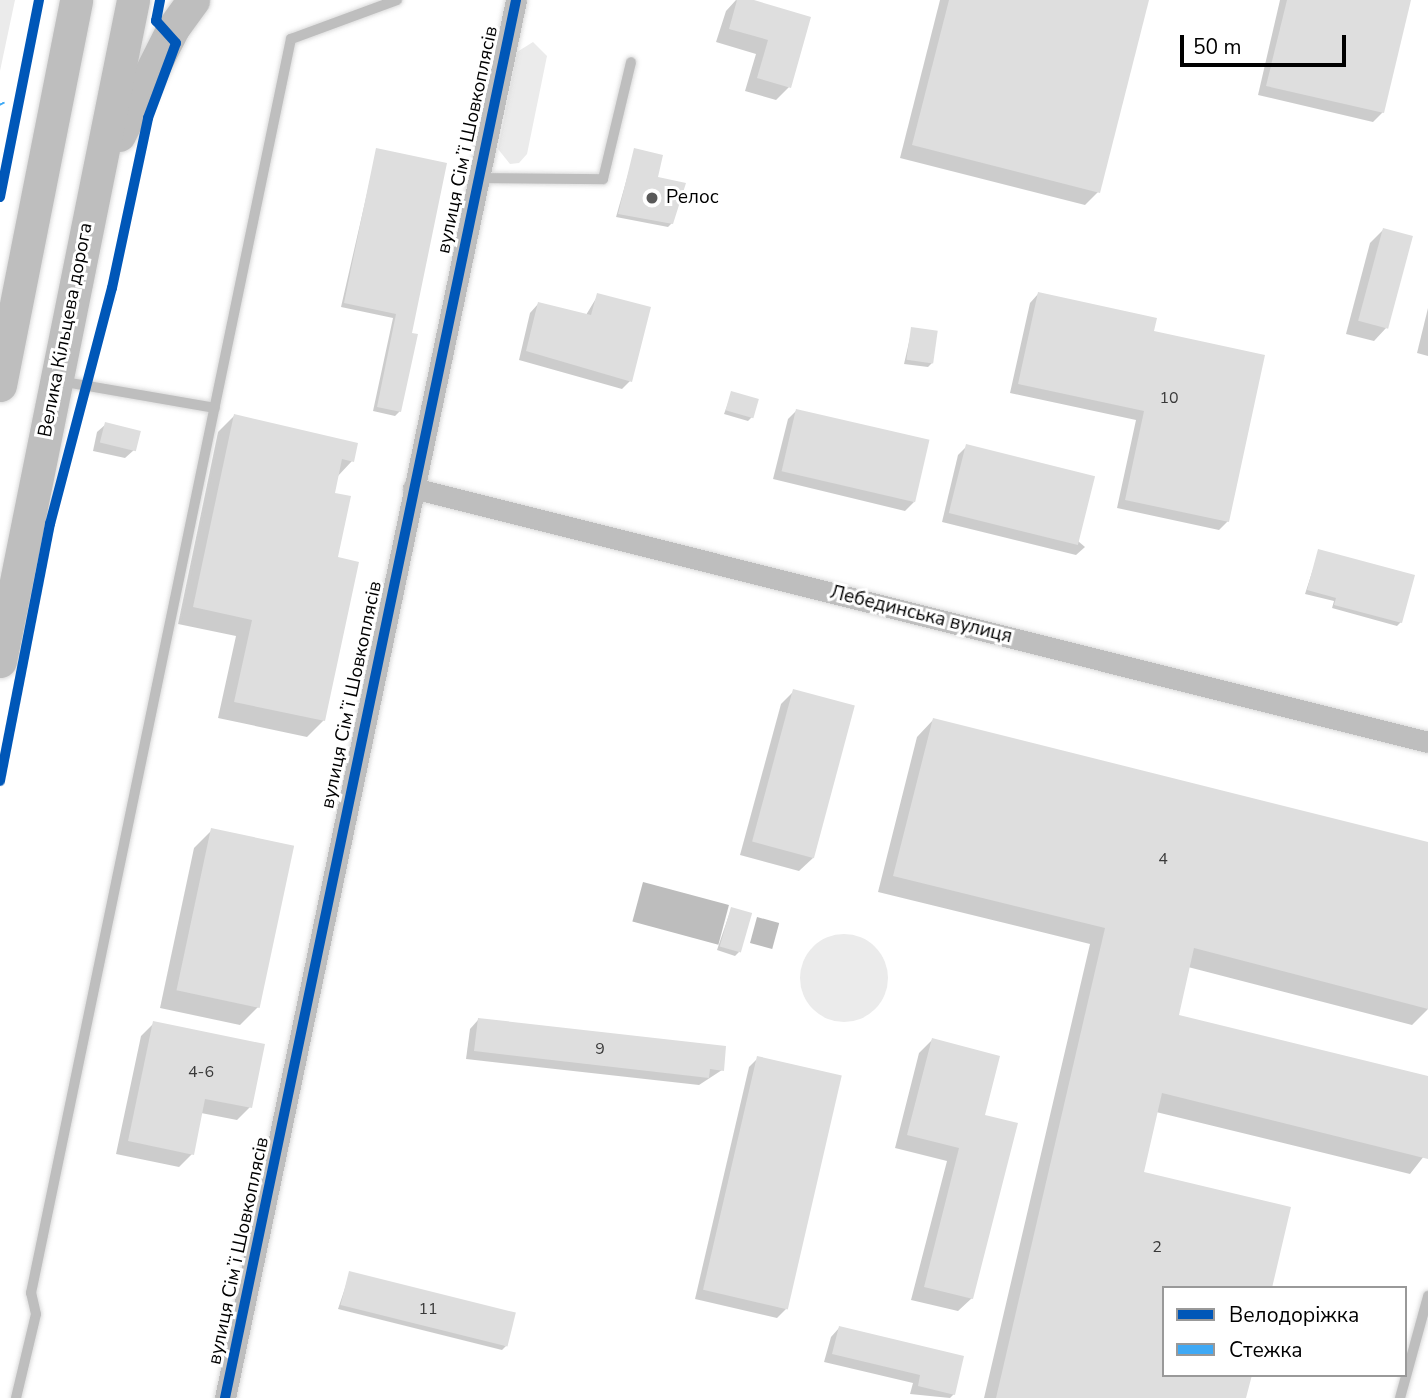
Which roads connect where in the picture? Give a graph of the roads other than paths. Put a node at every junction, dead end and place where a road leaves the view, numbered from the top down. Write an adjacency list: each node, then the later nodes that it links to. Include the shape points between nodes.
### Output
1 (76, 0): 10 (main road)
2 (133, 0): 8 (main road, Велика Кільцева дорога)
3 (192, 0): 8 (main road, via 138,93)
4 (397, 0): 11 (lane, via 291,38)
5 (516, 0): 7 (street, вулиця Сімʼї Шовкоплясів)
6 (631, 62): 7 (lane, via 603,179)
7 (477, 178): 12 (street, вулиця Сімʼї Шовкоплясів)
8 (94, 192): 9 (main road, Велика Кільцева дорога)
9 (56, 380): 11 (lane); 13 (main road, Велика Кільцева дорога)
10 (0, 385)
11 (215, 408): 18 (lane, via 31,1293 36,1314)
12 (413, 488): 14 (street, Лебединська вулиця); 19 (street, вулиця Сімʼї Шовкоплясів)
13 (0, 660)
14 (1428, 742)
15 (1428, 1296): 16 (lane)
16 (1407, 1372)
17 (1406, 1377): 20 (lane)
18 (16, 1398)
19 (225, 1398)
20 (1400, 1398)

